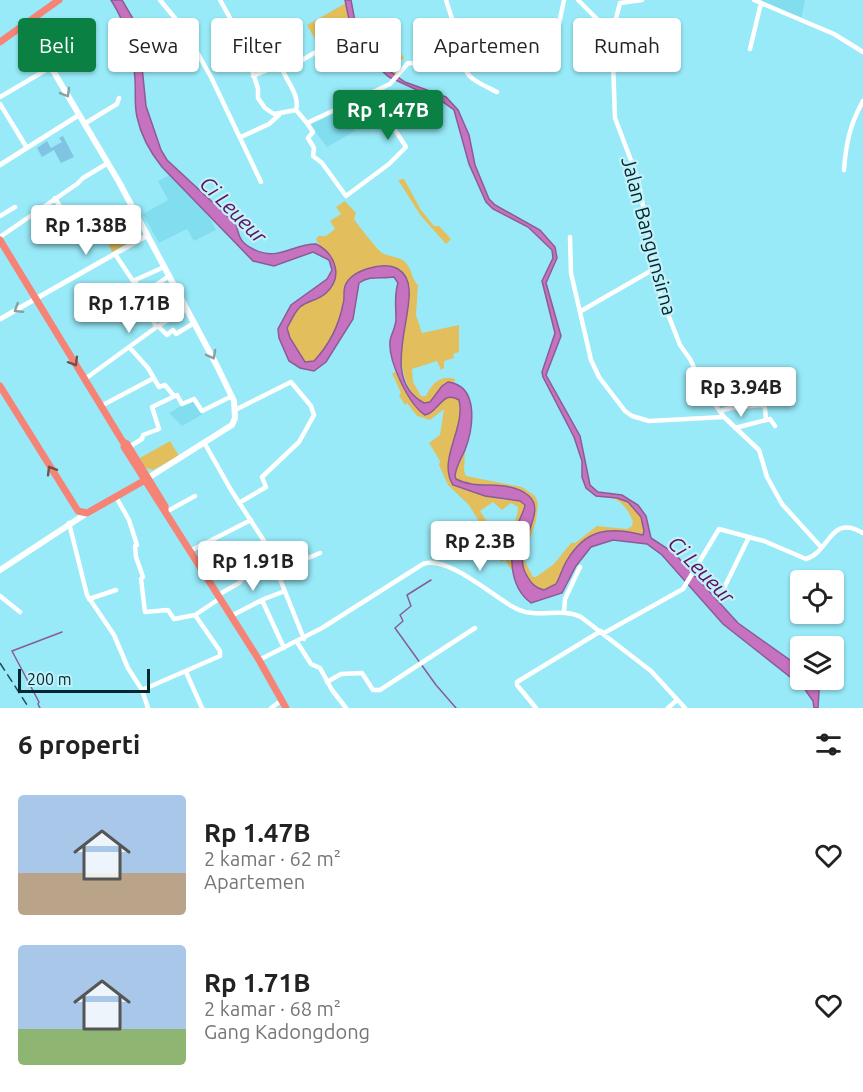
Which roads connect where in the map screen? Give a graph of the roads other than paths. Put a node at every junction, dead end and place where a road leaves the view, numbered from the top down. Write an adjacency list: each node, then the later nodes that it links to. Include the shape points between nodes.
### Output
1 (59, 0): 10 (highway)
2 (160, 0): 38 (street, via 189,37)
3 (220, 0): 26 (street, via 241,39)
4 (446, 0): 11 (street)
5 (564, 0): 12 (street)
6 (578, 0): 13 (street)
7 (642, 0): 14 (street, Jalan Bangunsirna, via 620,3)
8 (754, 0): 9 (street)
9 (761, 3): 17 (street); 18 (street, via 827,31)
10 (35, 18)
11 (452, 18)
12 (560, 18)
13 (596, 18)
14 (616, 18)
15 (18, 30): 16 (highway)
16 (0, 42)
17 (750, 49)
18 (863, 52)
19 (413, 63): 30 (street, via 408,63 396,79)
20 (42, 72): 28 (street)
21 (54, 72): 34 (main road, one-way to 34)
22 (263, 72): 26 (street)
23 (284, 72): 33 (street, via 295,95)
24 (466, 72): 27 (street)
25 (614, 72): 53 (street, Jalan Bangunsirna, via 615,118 638,179)
26 (253, 76): 35 (street, via 260,103)
27 (497, 92)
28 (0, 97)
29 (119, 98): 37 (street, via 118,103)
30 (360, 99): 36 (street); 36 (street, via 372,127 390,122 406,147 347,196 313,157 314,148 308,138 313,132)
31 (863, 101): 42 (street, via 850,126)
32 (0, 104): 39 (street)
33 (296, 110): 35 (street); 36 (street)
34 (79, 115): 37 (main road); 39 (street)
35 (279, 115): 38 (street, via 269,124)
36 (307, 123)
37 (84, 124): 40 (main road)
38 (241, 136): 43 (street)
39 (27, 148): 41 (street)
40 (108, 163): 44 (street); 48 (main road)
41 (0, 165)
42 (844, 170)
43 (261, 182)
44 (55, 198): 47 (street); 50 (street)
45 (15, 207): 46 (street)
46 (0, 216)
47 (73, 229)
48 (148, 235): 51 (street); 52 (main road)
49 (570, 237): 59 (street, via 571,273)
50 (0, 239): 57 (highway)
51 (115, 254): 55 (street); 57 (street)
52 (165, 267): 54 (main road); 55 (street)
53 (654, 269): 59 (street); 71 (street, Jalan Bangunsirna, via 680,345)
54 (169, 276): 56 (street); 58 (main road)
55 (135, 281): 56 (street)
56 (141, 295): 62 (street)
57 (35, 298): 60 (street, one-way to 60); 65 (highway, one-way to 65)
58 (186, 309): 61 (main road); 62 (street)
59 (581, 311): 72 (street, via 594,368 628,414 648,420)
60 (0, 319)
61 (194, 323): 62 (street, via 167,335); 68 (main road, one-way to 68)
62 (157, 326): 63 (street)
63 (130, 348): 64 (street); 65 (street)
64 (154, 378): 67 (street, via 159,388 165,385); 69 (street)
65 (85, 379): 69 (highway)
66 (0, 386): 82 (highway, one-way to 66)
67 (174, 396): 68 (street, via 182,404 194,399 202,411); 76 (street, via 152,408 159,429)
68 (231, 396): 70 (main road)
69 (102, 406): 76 (highway)
70 (235, 410): 77 (main road, via 232,425); 81 (street, via 291,382 314,415 299,442 262,477 266,488)
71 (720, 411): 72 (street, Jalan Bangunsirna); 73 (street, via 762,405)
72 (724, 417): 75 (street, Jalan Bangunsirna)
73 (766, 420): 74 (street, via 770,419); 75 (street)
74 (775, 426)
75 (735, 428): 90 (street, Jalan Bangunsirna, via 759,450 767,477 782,504)
76 (126, 444): 78 (highway)
77 (205, 444): 78 (main road); 81 (street)
78 (146, 480): 80 (highway); 83 (highway)
79 (195, 496): 83 (street)
80 (116, 497): 84 (highway); 107 (street, via 137,545 136,557 144,577 141,579 145,612 167,609 176,620)
81 (239, 503): 85 (street)
82 (74, 508): 84 (highway); 86 (main road)
83 (165, 511): 91 (highway)
84 (87, 513): 86 (main road)
85 (251, 520): 89 (street); 91 (street)
86 (70, 522): 95 (main road); 103 (street)
87 (863, 533): 90 (street, via 845,526)
88 (749, 537): 90 (street, via 806,559); 98 (street); 110 (street, via 719,529 685,587)
89 (266, 544): 93 (street); 97 (street)
90 (821, 547)
91 (190, 550): 97 (highway)
92 (320, 553): 96 (street)
93 (275, 564): 96 (street); 102 (street, via 246,576)
94 (580, 567): 106 (street, via 565,599)
95 (0, 570)
96 (278, 571): 100 (street)
97 (207, 578): 102 (highway)
98 (724, 588)
99 (116, 590): 103 (street)
100 (285, 591): 104 (street); 111 (street)
101 (0, 596): 105 (street)
102 (218, 597): 107 (street); 108 (highway)
103 (89, 599): 117 (street, via 114,635)
104 (262, 600): 108 (street); 113 (street)
105 (20, 612)
106 (564, 613): 110 (street, via 578,615); 111 (street, via 522,611 461,574 429,562)
107 (195, 615): 115 (street, via 221,653)
108 (231, 616): 114 (highway)
109 (475, 628): 116 (street, via 380,690 372,690 362,673 341,674)
110 (602, 632): 119 (street, via 651,671); 125 (street, via 518,682)
111 (304, 639): 112 (street)
112 (297, 642): 113 (street); 116 (street)
113 (284, 648): 114 (street)
114 (259, 660): 118 (highway)
115 (186, 672): 117 (street); 121 (street)
116 (327, 682): 124 (street)
117 (142, 690): 120 (street)
118 (282, 700): 122 (street); 123 (highway)
119 (677, 700): 126 (street); 127 (street)
120 (148, 708)
121 (202, 708)
122 (271, 708)
123 (286, 708)
124 (346, 708)
125 (536, 708)
126 (668, 708)
127 (685, 708)

